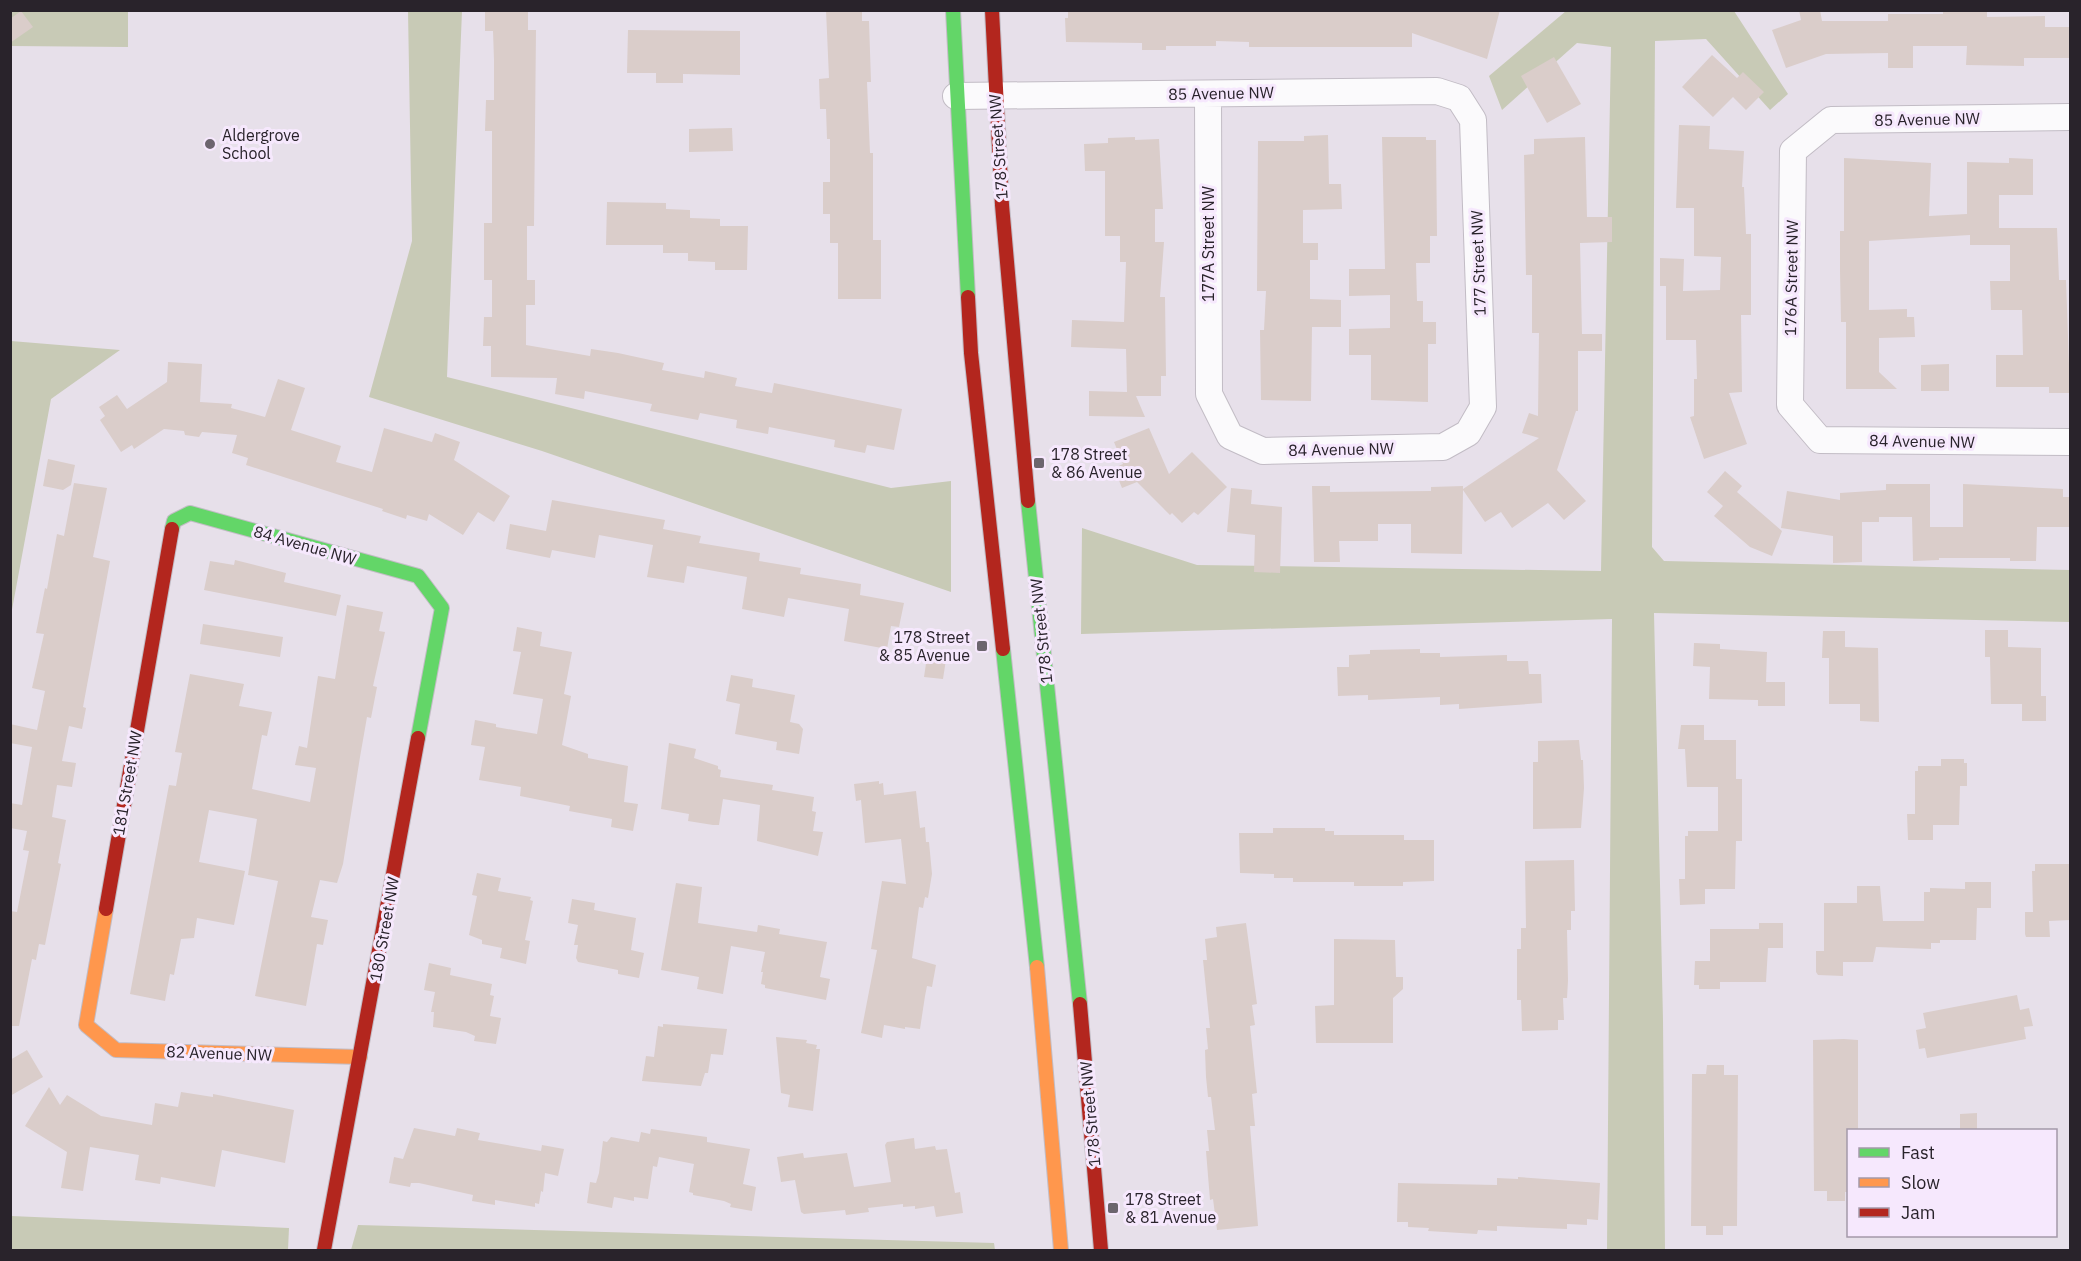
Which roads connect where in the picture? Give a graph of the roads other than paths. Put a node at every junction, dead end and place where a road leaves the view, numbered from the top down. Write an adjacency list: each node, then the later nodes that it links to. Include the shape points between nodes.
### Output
1 (953, 10): 5 (main road)
2 (992, 10): 4 (main road, 178 Street NW)
3 (1208, 94): 4 (street, 85 Avenue NW); 7 (street, 85 Avenue NW, via 1437,91 1458,98); 9 (street, 177A Street NW)
4 (994, 95): 5 (street, 85 Avenue NW); 19 (main road, 178 Street NW, via 1012,340 1075,948)
5 (956, 96): 18 (main road, via 971,352 1035,949)
6 (2070, 117): 8 (street, 85 Avenue NW, via 1831,120)
7 (1473, 120): 11 (street, 177 Street NW)
8 (1793, 151): 10 (street, 176A Street NW)
9 (1209, 394): 11 (street, 84 Avenue NW, via 1230,435 1263,451 1443,447 1468,433)
10 (1790, 405): 12 (street, 84 Avenue NW, via 1820,440)
11 (1483, 406)
12 (2070, 442)
13 (169, 540): 14 (main road, 84 Avenue NW, via 174,521 190,513 418,576); 15 (main road, 181 Street NW)
14 (442, 608): 16 (main road, 180 Street NW)
15 (86, 1025): 16 (main road, 82 Avenue NW, via 116,1050)
16 (360, 1057): 17 (main road, 180 Street NW)
17 (324, 1251)
18 (1061, 1251)
19 (1101, 1251)

